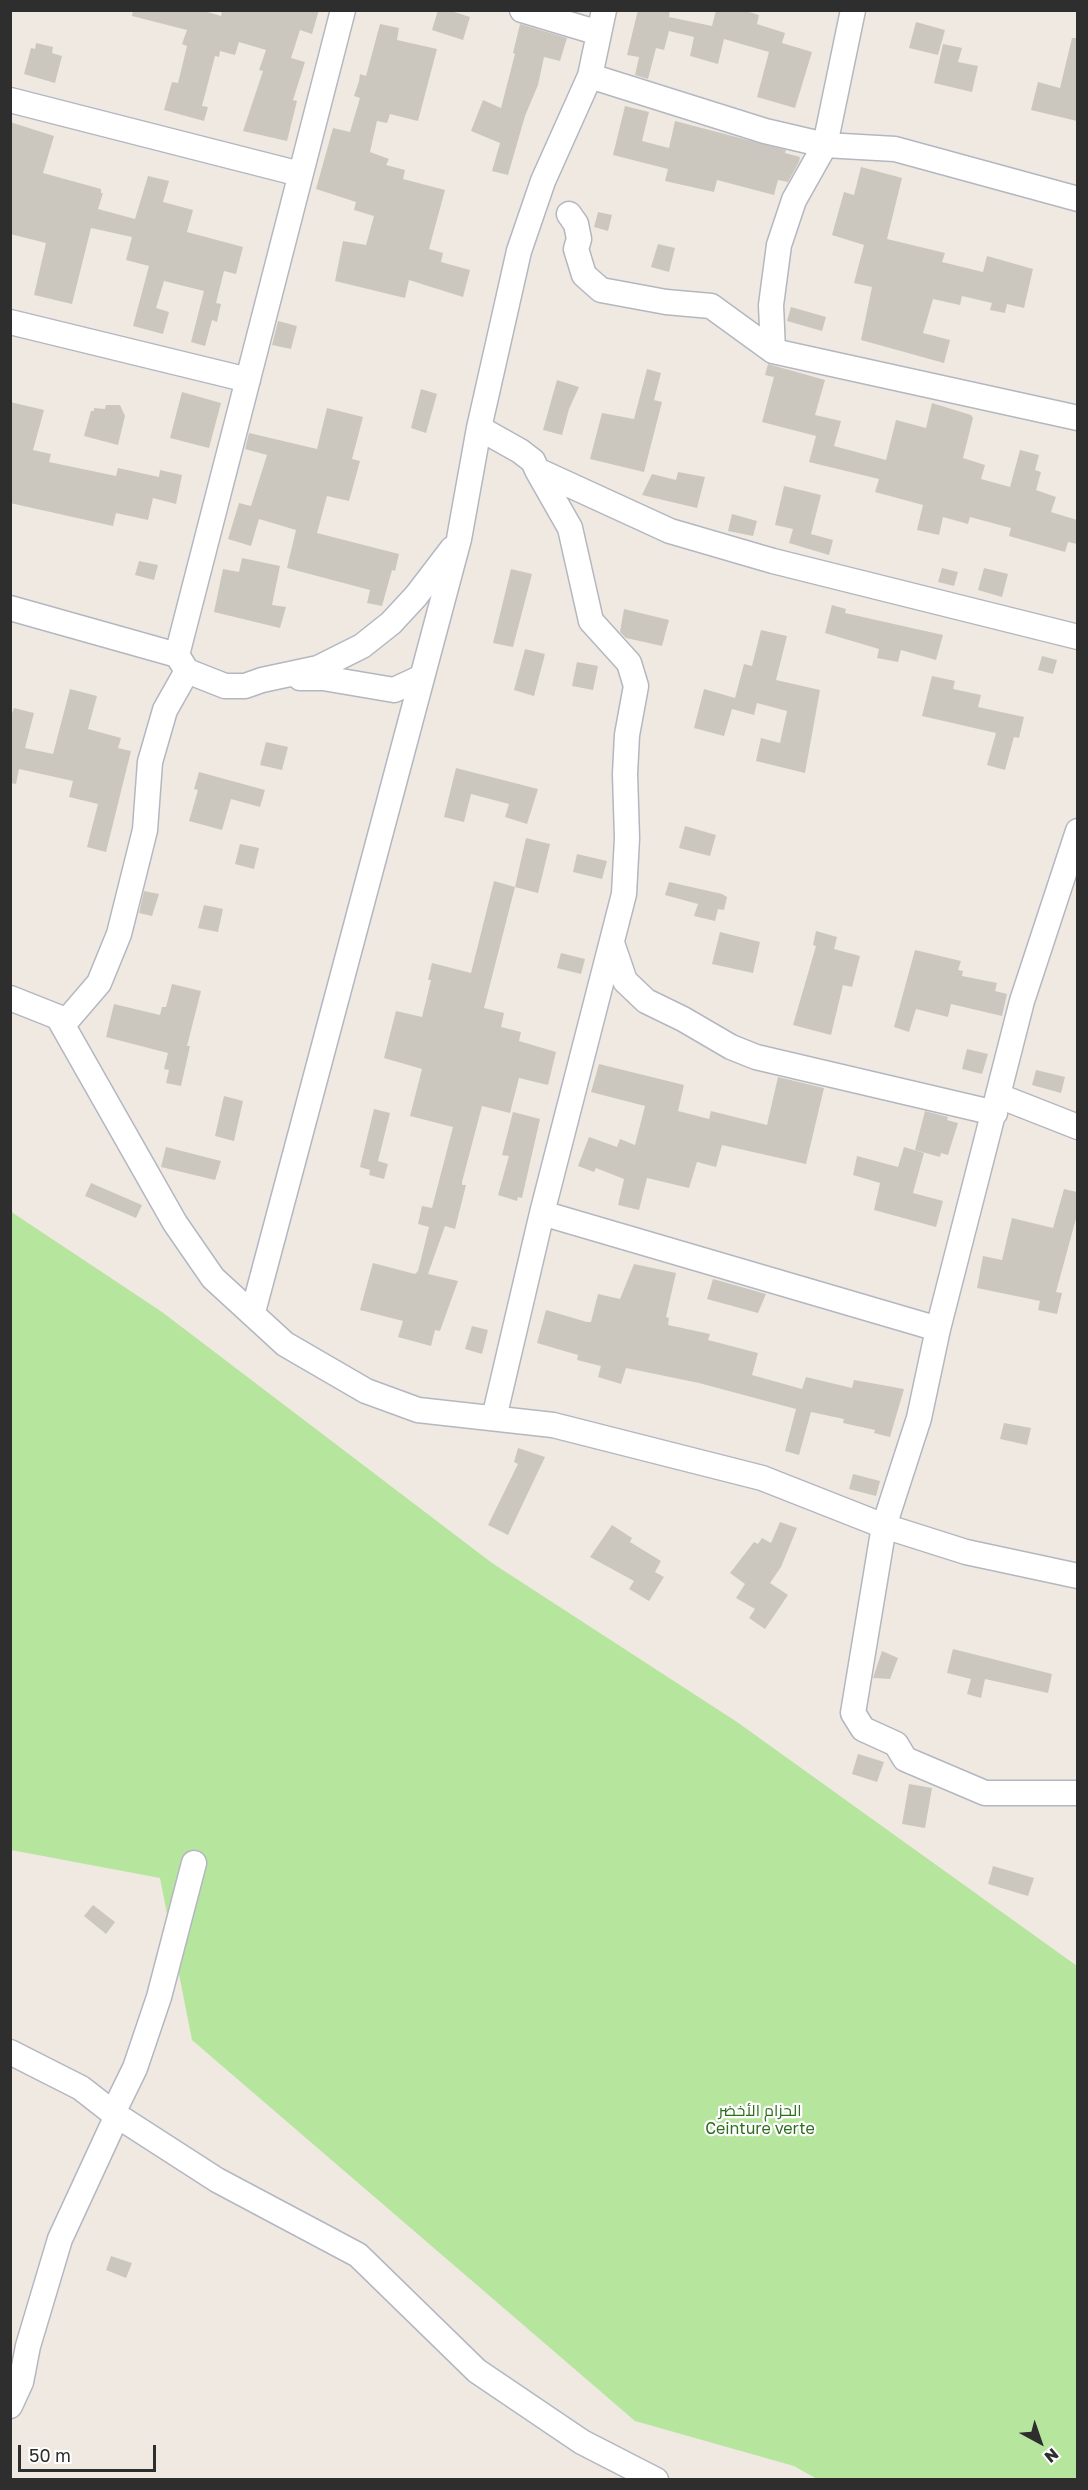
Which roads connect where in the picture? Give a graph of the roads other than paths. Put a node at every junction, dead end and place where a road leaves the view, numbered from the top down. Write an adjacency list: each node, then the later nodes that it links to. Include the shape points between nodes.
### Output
1 (343, 10): 8 (street)
2 (522, 10): 4 (street)
3 (853, 10): 7 (street)
4 (601, 22): 5 (street)
5 (590, 76): 7 (street, via 765,131); 15 (street, via 543,181 519,250)
6 (10, 100): 8 (street)
7 (825, 145): 9 (street, via 895,149); 12 (street, via 794,200 779,244 771,305)
8 (300, 174): 13 (street)
9 (1077, 199)
10 (569, 214): 12 (street, via 576,224 576,249 584,275 602,290 711,306)
11 (10, 322): 13 (street)
12 (773, 351): 14 (street)
13 (248, 380): 20 (street)
14 (1077, 418)
15 (479, 428): 16 (street, via 533,461); 17 (street)
16 (537, 470): 19 (street, via 670,531 773,561); 24 (street, via 570,528 591,621 629,663 636,686 627,735 624,894)
17 (459, 539): 21 (street); 22 (street, via 391,623 362,646 318,668)
18 (10, 608): 20 (street)
19 (1077, 637)
20 (182, 663): 22 (street, via 225,686 245,686); 26 (street, via 150,762 145,830 119,934 99,983)
21 (422, 677): 22 (street, via 394,690 323,678); 30 (street)
22 (262, 680)
23 (1077, 831): 27 (street, via 1022,1001)
24 (612, 943): 27 (street, via 625,981 646,1001 731,1047 756,1057); 29 (street)
25 (10, 998): 26 (street, via 58,1017)
26 (63, 1025): 30 (street, via 175,1223 213,1278)
27 (997, 1104): 28 (street); 31 (street)
28 (1077, 1127)
29 (542, 1212): 31 (street); 32 (street)
30 (253, 1312): 32 (street, via 285,1344 366,1391 418,1410)
31 (938, 1329): 33 (street, via 919,1418)
32 (494, 1418): 33 (street, via 553,1425 762,1478)
33 (884, 1526): 34 (street, via 966,1552); 35 (street, via 853,1713 863,1730 896,1744 905,1758 985,1793)
34 (1077, 1576)
35 (1077, 1793)
36 (194, 1863): 38 (street, via 159,1997 135,2068)
37 (10, 2052): 38 (street, via 81,2088)
38 (113, 2113): 39 (street, via 114,2122 53,2259 21,2382); 40 (street, via 217,2180 358,2255 477,2371 582,2442)
39 (10, 2406)
40 (656, 2480)

